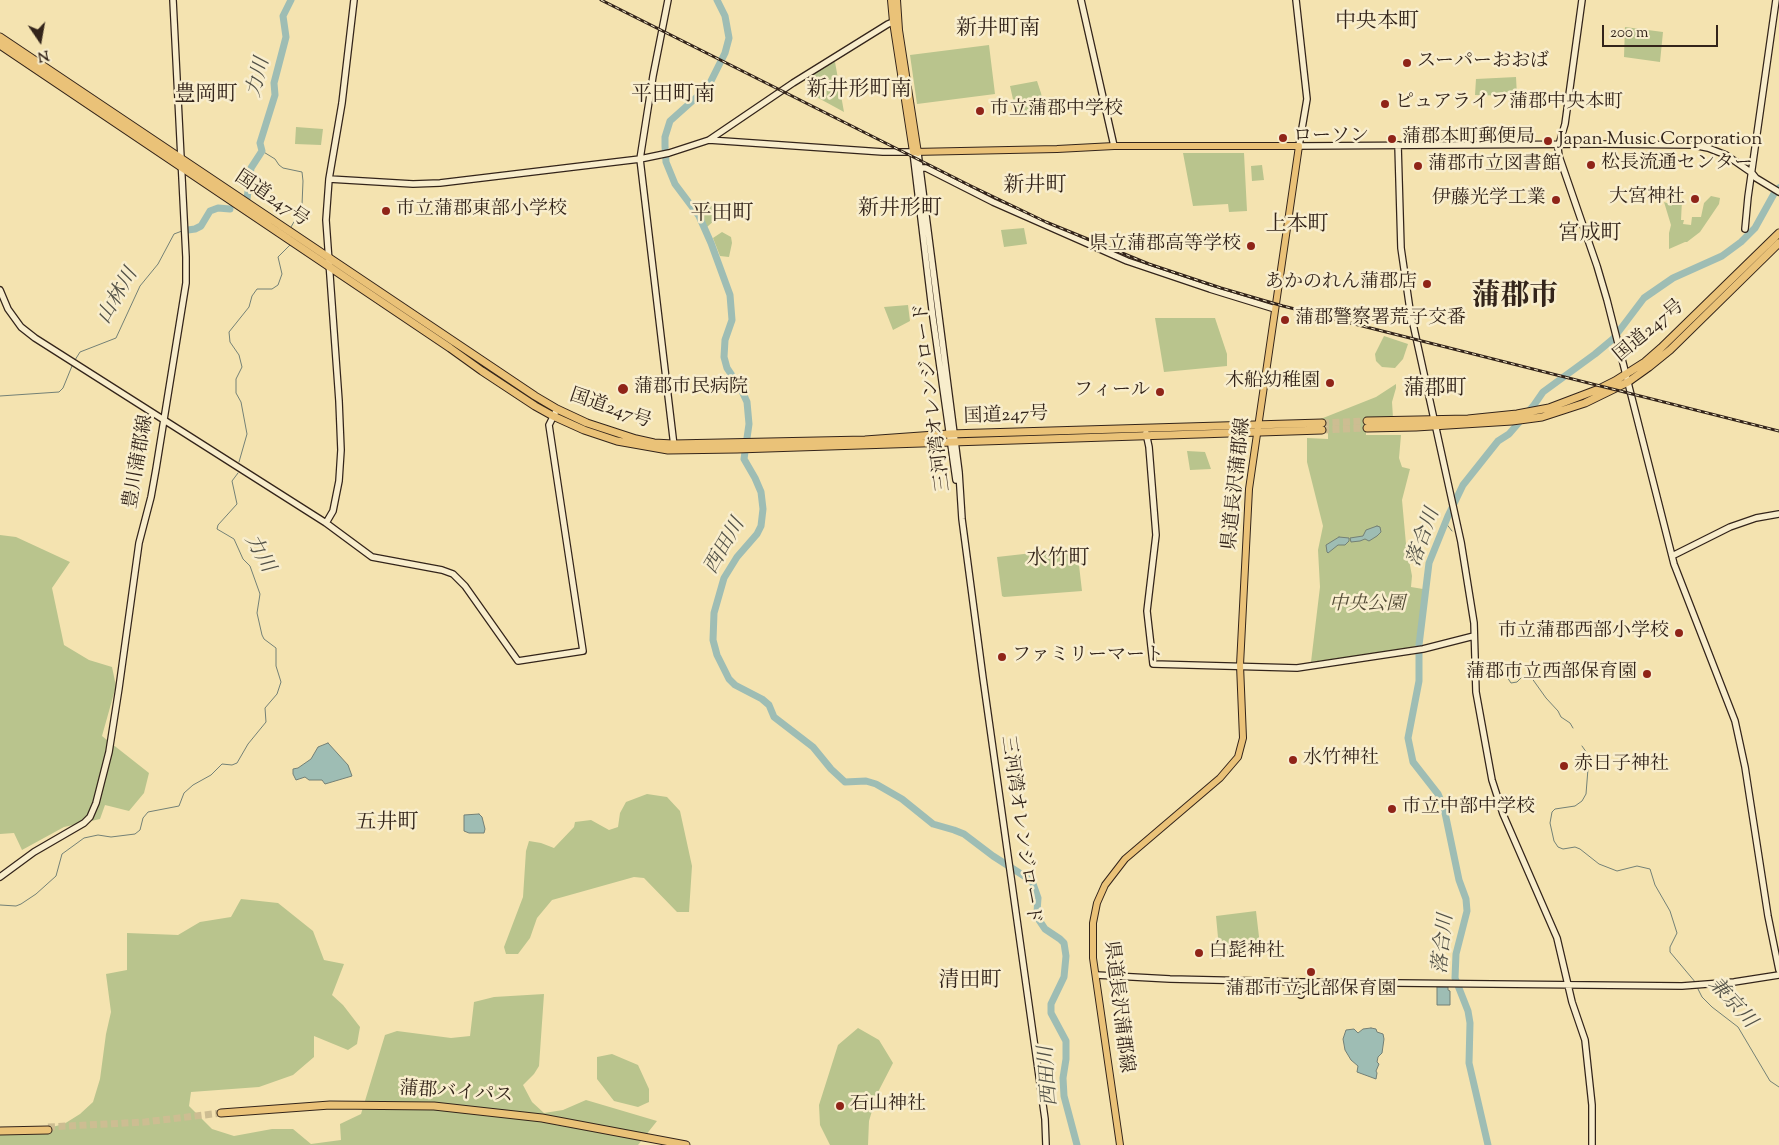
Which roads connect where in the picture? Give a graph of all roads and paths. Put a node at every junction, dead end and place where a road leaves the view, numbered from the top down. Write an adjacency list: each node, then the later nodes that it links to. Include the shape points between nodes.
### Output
1 (173, 0): 19 (street, 豊川蒲郡線)
2 (354, 0): 24 (street)
3 (668, 0): 20 (street)
4 (891, 0): 10 (main road)
5 (897, 0): 18 (main road)
6 (1081, 0): 16 (street)
7 (1296, 0): 17 (street, via 1307,99)
8 (1582, 0): 14 (street)
9 (1776, 0): 23 (street)
10 (893, 22): 13 (street, via 793,83); 18 (main road)
11 (0, 38): 19 (highway, 国道247号)
12 (0, 45): 21 (highway, 国道247号)
13 (709, 140): 18 (street); 20 (street)
14 (1560, 144): 15 (street); 23 (street, via 1693,145 1726,155); 33 (street, via 1559,156 1597,266)
15 (1398, 145): 17 (street); 37 (street, via 1401,248 1410,310)
16 (1114, 146): 17 (main road); 18 (main road)
17 (1299, 146): 32 (main road, 県道長沢蒲郡線)
18 (916, 152): 22 (street, 三河湾オレンジロード); 42 (street, 三河湾オレンジロード, via 933,318)
19 (180, 159): 21 (street, 豊川蒲郡線); 29 (highway, 国道247号)
20 (640, 159): 24 (street, via 440,183); 43 (street)
21 (181, 167): 30 (highway, 国道247号); 36 (street, 豊川蒲郡線, via 186,283)
22 (921, 168): 32 (street, via 1127,261); 42 (street, 三河湾オレンジロード)
23 (1752, 173): 25 (street); 26 (street)
24 (329, 179): 29 (street, via 326,220)
25 (1779, 192)
26 (1745, 229)
27 (1779, 233): 33 (highway, 国道247号, via 1661,348)
28 (1779, 243): 34 (highway, 国道247号, via 1670,350)
29 (329, 258): 30 (street); 35 (highway, 国道247号, via 535,396)
30 (329, 267): 35 (highway, 国道247号, via 482,372); 45 (street, via 341,450 333,511)
31 (0, 290): 36 (street, via 8,310 35,338)
32 (1275, 309): 40 (main road, 県道長沢蒲郡線)
33 (1626, 373): 34 (street); 37 (highway, 国道247号, via 1582,396 1534,411)
34 (1628, 382): 37 (highway, 国道247号, via 1553,414 1512,421); 46 (street)
35 (555, 413): 43 (highway, 国道247号, via 584,430 617,441); 45 (street, via 549,425 583,651 518,661 453,574 372,557)
36 (164, 420): 45 (street); 49 (street, 豊川蒲郡線, via 139,544 115,719 94,810 84,823 34,852)
37 (1434, 422): 38 (highway, 国道247号); 47 (street, via 1461,542)
38 (1367, 425)
39 (1322, 427): 40 (highway, 国道247号)
40 (1258, 428): 41 (highway, 国道247号); 48 (main road, 県道長沢蒲郡線, via 1249,489)
41 (1145, 432): 42 (highway, 国道247号); 48 (street, via 1156,535 1147,612 1153,664)
42 (952, 438): 43 (highway, 国道247号); 58 (street, 三河湾オレンジロード)
43 (674, 447)
44 (1779, 514): 46 (street, via 1730,527)
45 (326, 523)
46 (1672, 556): 50 (street, via 1736,721)
47 (1474, 636): 48 (street, via 1423,649 1297,668); 53 (street, via 1476,692 1492,780 1503,814 1557,938)
48 (1240, 665): 51 (main road, 県道長沢蒲郡線, via 1242,738 1238,757 1220,778 1114,872 1097,903 1093,923)
49 (0, 878)
50 (1779, 970)
51 (1096, 975): 53 (street, via 1227,981); 59 (main road, 県道長沢蒲郡線)
52 (1779, 975): 53 (street, via 1696,986)
53 (1569, 985): 60 (street, via 1585,1040 1592,1105)
54 (48, 1128): 55 (highway)
55 (0, 1129)
56 (674, 1145): 57 (highway, 蒲郡バイパス, via 542,1120 448,1110 332,1108 221,1114 330,1105 434,1106 542,1118)
57 (686, 1145)
58 (1046, 1145)
59 (1120, 1145)
60 (1592, 1145)

